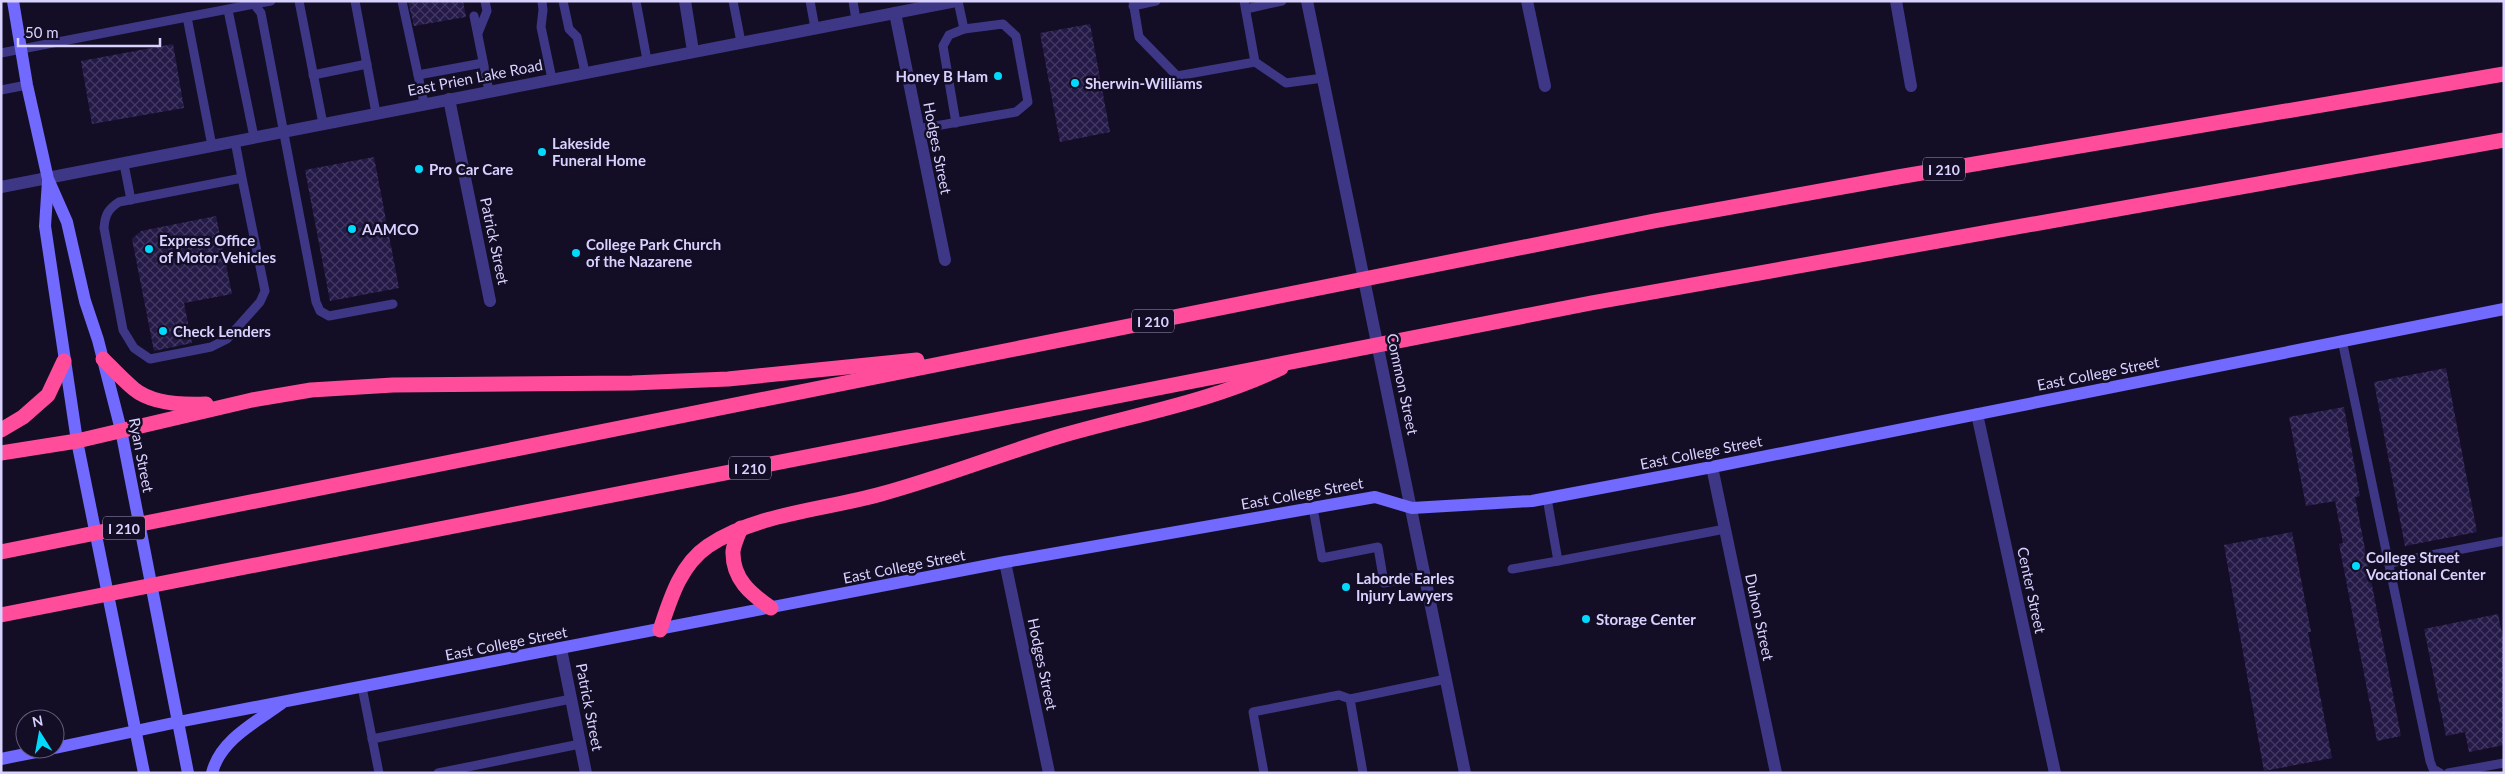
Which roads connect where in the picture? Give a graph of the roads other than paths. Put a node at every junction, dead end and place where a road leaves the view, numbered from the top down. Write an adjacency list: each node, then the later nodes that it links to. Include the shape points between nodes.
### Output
1 (13, 1): 33 (main road, Ryan Street)
2 (272, 1): 20 (lane)
3 (299, 1): 42 (lane)
4 (355, 1): 39 (lane)
5 (402, 1): 43 (lane)
6 (485, 1): 31 (lane, via 487,11)
7 (542, 1): 45 (lane, via 541,27)
8 (564, 1): 40 (lane, via 569,29 577,37)
9 (636, 1): 36 (lane)
10 (684, 1): 34 (street)
11 (733, 1): 32 (lane)
12 (810, 1): 29 (lane)
13 (853, 1): 28 (lane)
14 (957, 1): 22 (street, East Prien Lake Road); 30 (lane)
15 (1156, 1): 21 (lane)
16 (1282, 1): 23 (lane)
17 (1307, 1): 44 (street, Common Street)
18 (1528, 1): 47 (street)
19 (1896, 1): 48 (street)
20 (254, 3): 24 (lane); 57 (lane, via 261,13)
21 (1133, 3): 37 (lane, via 1138,37 1177,76)
22 (922, 4): 25 (street, East Prien Lake Road)
23 (1245, 5): 37 (lane)
24 (228, 10): 27 (lane); 58 (lane)
25 (895, 12): 28 (street, East Prien Lake Road); 56 (street, Hodges Street)
26 (474, 16): 31 (lane)
27 (187, 18): 33 (lane); 63 (lane)
28 (856, 20): 29 (street, East Prien Lake Road)
29 (815, 28): 32 (street, East Prien Lake Road)
30 (964, 29): 54 (lane, via 948,35 943,46); 54 (lane, via 1003,24 1016,36 1028,102 1016,112)
31 (477, 33): 38 (lane)
32 (741, 42): 34 (street, East Prien Lake Road)
33 (22, 49): 35 (lane); 46 (main road, Ryan Street)
34 (694, 51): 36 (street, East Prien Lake Road)
35 (1, 53)
36 (647, 60): 40 (street, East Prien Lake Road)
37 (1255, 62): 44 (lane, via 1286,83)
38 (484, 63): 43 (lane); 50 (lane)
39 (367, 64): 42 (lane); 53 (lane)
40 (585, 72): 45 (street, East Prien Lake Road)
41 (2504, 74): 74 (highway, I 210, via 1898,177 1426,266)
42 (313, 75): 55 (lane)
43 (418, 76): 52 (lane)
44 (1323, 78): 87 (street, Common Street)
45 (552, 79): 50 (street, East Prien Lake Road)
46 (28, 85): 49 (lane); 66 (main road, Ryan Street)
47 (1545, 86)
48 (1911, 86)
49 (1, 90)
50 (489, 91): 51 (street, East Prien Lake Road)
51 (449, 98): 52 (street, East Prien Lake Road); 70 (street, Patrick Street)
52 (424, 103): 53 (street, East Prien Lake Road)
53 (376, 113): 55 (street, East Prien Lake Road)
54 (956, 123): 56 (lane)
55 (322, 124): 57 (street, East Prien Lake Road)
56 (918, 129): 69 (street, Hodges Street)
57 (284, 132): 58 (street, East Prien Lake Road); 71 (lane, via 320,312 329,316)
58 (254, 137): 60 (street, East Prien Lake Road)
59 (2504, 140): 61 (highway, I 210)
60 (235, 141): 63 (street, East Prien Lake Road); 65 (lane)
61 (2476, 145): 62 (highway); 75 (highway, I 210, via 1591,303)
62 (2504, 145)
63 (212, 146): 64 (street, East Prien Lake Road)
64 (124, 164): 66 (street, East Prien Lake Road); 68 (lane)
65 (242, 178): 68 (lane); 68 (lane, via 264,291 260,302 227,339 211,347 150,359 134,348 122,330 104,228 105,216 111,208 119,202)
66 (48, 179): 67 (street, East Prien Lake Road); 76 (main road, Ryan Street, via 67,222 85,301); 77 (main road, Ryan Street, via 46,226)
67 (1, 188)
68 (132, 200)
69 (945, 260)
70 (490, 301)
71 (393, 304)
72 (2504, 309): 73 (main road, East College Street)
73 (2342, 340): 79 (main road, East College Street); 94 (lane)
74 (1008, 351): 78 (highway, via 728,379 393,385 311,390); 91 (highway, I 210)
75 (1306, 358): 88 (highway, via 1246,385 1057,437 880,494); 98 (highway, I 210)
76 (103, 359): 78 (highway, via 135,390 159,400 190,405); 81 (main road, Ryan Street)
77 (64, 361): 80 (highway, via 48,395 23,417); 82 (main road, Ryan Street)
78 (252, 400): 81 (highway)
79 (1977, 414): 84 (main road, East College Street); 125 (street, Center Street)
80 (1, 430)
81 (121, 430): 82 (highway); 106 (main road, Ryan Street)
82 (76, 441): 83 (highway); 107 (main road, Ryan Street)
83 (1, 453)
84 (1712, 467): 85 (main road, East College Street); 89 (street, Duhon Street)
85 (1547, 498): 87 (main road, East College Street); 92 (lane)
86 (1313, 508): 87 (main road, East College Street, via 1375,497); 93 (main road, East College Street); 96 (lane, via 1322,558 1378,548 1384,583)
87 (1412, 508): 96 (street, Common Street)
88 (741, 528): 97 (highway, via 733,550 738,574 748,592); 99 (highway, via 706,547 690,563 674,588)
89 (1725, 528): 92 (lane); 124 (street, Duhon Street)
90 (2504, 541): 94 (lane)
91 (1, 552)
92 (1558, 561): 95 (lane)
93 (1005, 562): 97 (main road, East College Street); 120 (street, Hodges Street)
94 (2390, 563): 126 (lane, via 2430,761 2432,769)
95 (1512, 569)
96 (1425, 575): 101 (street, Common Street)
97 (771, 608): 99 (main road, East College Street)
98 (1, 615)
99 (660, 630): 100 (main road, East College Street)
100 (561, 648): 102 (main road, East College Street); 103 (street, Patrick Street)
101 (1446, 679): 104 (lane); 123 (street, Common Street)
102 (362, 687): 105 (main road, East College Street); 108 (lane)
103 (571, 698): 108 (lane); 109 (street, Patrick Street)
104 (1350, 699): 121 (lane, via 1338,695 1253,712); 122 (lane)
105 (286, 701): 106 (main road, East College Street); 116 (main road, via 227,745)
106 (178, 722): 107 (main road, East College Street); 115 (main road, Ryan Street)
107 (136, 732): 110 (main road, East College Street); 114 (main road, Ryan Street)
108 (372, 740): 117 (lane)
109 (580, 744): 118 (lane); 119 (street, Patrick Street)
110 (65, 747)
111 (15, 756): 112 (main road, East College Street)
112 (1, 759)
113 (2504, 763): 127 (lane)
114 (144, 773)
115 (188, 773)
116 (212, 773)
117 (379, 773)
118 (438, 773)
119 (586, 773)
120 (1049, 773)
121 (1264, 773)
122 (1363, 773)
123 (1465, 773)
124 (1776, 773)
125 (2055, 773)
126 (2440, 773)
127 (2448, 773)

